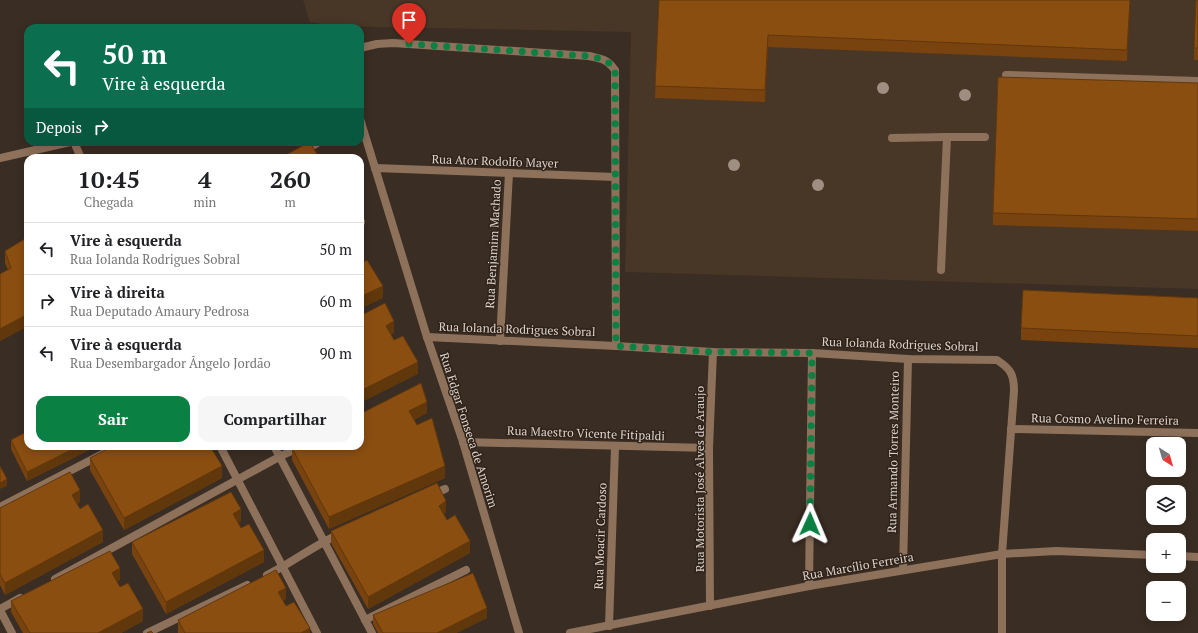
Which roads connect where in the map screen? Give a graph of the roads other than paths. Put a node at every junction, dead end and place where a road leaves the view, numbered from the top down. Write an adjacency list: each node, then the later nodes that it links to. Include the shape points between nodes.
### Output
1 (364, 47): 14 (street, via 394,44 589,56 605,60 615,70)
2 (1006, 75): 3 (street)
3 (1198, 81)
4 (364, 132): 12 (street, Rua Edgar Fonseca de Amorim)
5 (947, 137): 6 (street); 7 (street); 15 (street)
6 (986, 137)
7 (892, 138)
8 (52, 146): 11 (street)
9 (312, 146): 10 (street)
10 (297, 154)
11 (0, 158)
12 (375, 168): 13 (street, Rua Ator Rodolfo Mayer); 16 (street, Rua Edgar Fonseca de Amorim)
13 (509, 173): 14 (street, Rua Ator Rodolfo Mayer); 17 (street, Rua Benjamim Machado)
14 (615, 177): 18 (street)
15 (941, 270)
16 (426, 338): 17 (street, Rua Iolanda Rodrigues Sobral); 24 (street, Rua Edgar Fonseca de Amorim)
17 (500, 341): 18 (street, Rua Iolanda Rodrigues Sobral)
18 (616, 346): 19 (street, Rua Iolanda Rodrigues Sobral)
19 (713, 352): 20 (street, Rua Iolanda Rodrigues Sobral); 26 (street, Rua Motorista José Alves de Araujo)
20 (812, 353): 21 (street, Rua Iolanda Rodrigues Sobral); 46 (street)
21 (908, 359): 22 (street, Rua Iolanda Rodrigues Sobral, via 997,360 1004,364 1014,378); 44 (street, Rua Armando Torres Monteiro)
22 (1011, 429): 23 (street, Rua Cosmo Avelino Ferreira); 38 (street, Rua Iolanda Rodrigues Sobral)
23 (1198, 433)
24 (463, 442): 25 (street, Rua Maestro Vicente Fitipaldi); 56 (street, Rua Edgar Fonseca de Amorim)
25 (615, 447): 26 (street, Rua Maestro Vicente Fitipaldi); 51 (street, Rua Moacir Cardoso)
26 (709, 448): 48 (street, Rua Motorista José Alves de Araujo)
27 (110, 450): 35 (street)
28 (222, 450): 32 (street)
29 (276, 450): 31 (street)
30 (294, 450): 31 (street)
31 (280, 457): 32 (street); 37 (street)
32 (238, 479): 42 (street); 45 (street)
33 (445, 489): 34 (street)
34 (424, 498)
35 (0, 507)
36 (345, 532): 37 (street)
37 (324, 541): 42 (street); 50 (street)
38 (1002, 554): 39 (street, Rua Marcílio Ferreira, via 1056,551); 44 (street, Rua Marcílio Ferreira); 58 (street, Rua Iolanda Rodrigues Sobral)
39 (1146, 555)
40 (1186, 556): 41 (street)
41 (1198, 557)
42 (284, 567): 53 (street); 54 (street)
43 (466, 570): 50 (street)
44 (902, 570): 46 (street, Rua Marcílio Ferreira)
45 (49, 582)
46 (809, 586): 48 (street, Rua Marcílio Ferreira)
47 (28, 593): 49 (street)
48 (710, 606): 51 (street, Rua Marcílio Ferreira)
49 (0, 609): 52 (street)
50 (365, 620): 55 (street)
51 (609, 626): 57 (street, Rua Marcílio Ferreira)
52 (12, 633)
53 (147, 633)
54 (318, 633)
55 (372, 633)
56 (519, 633)
57 (570, 633)
58 (1002, 633)

